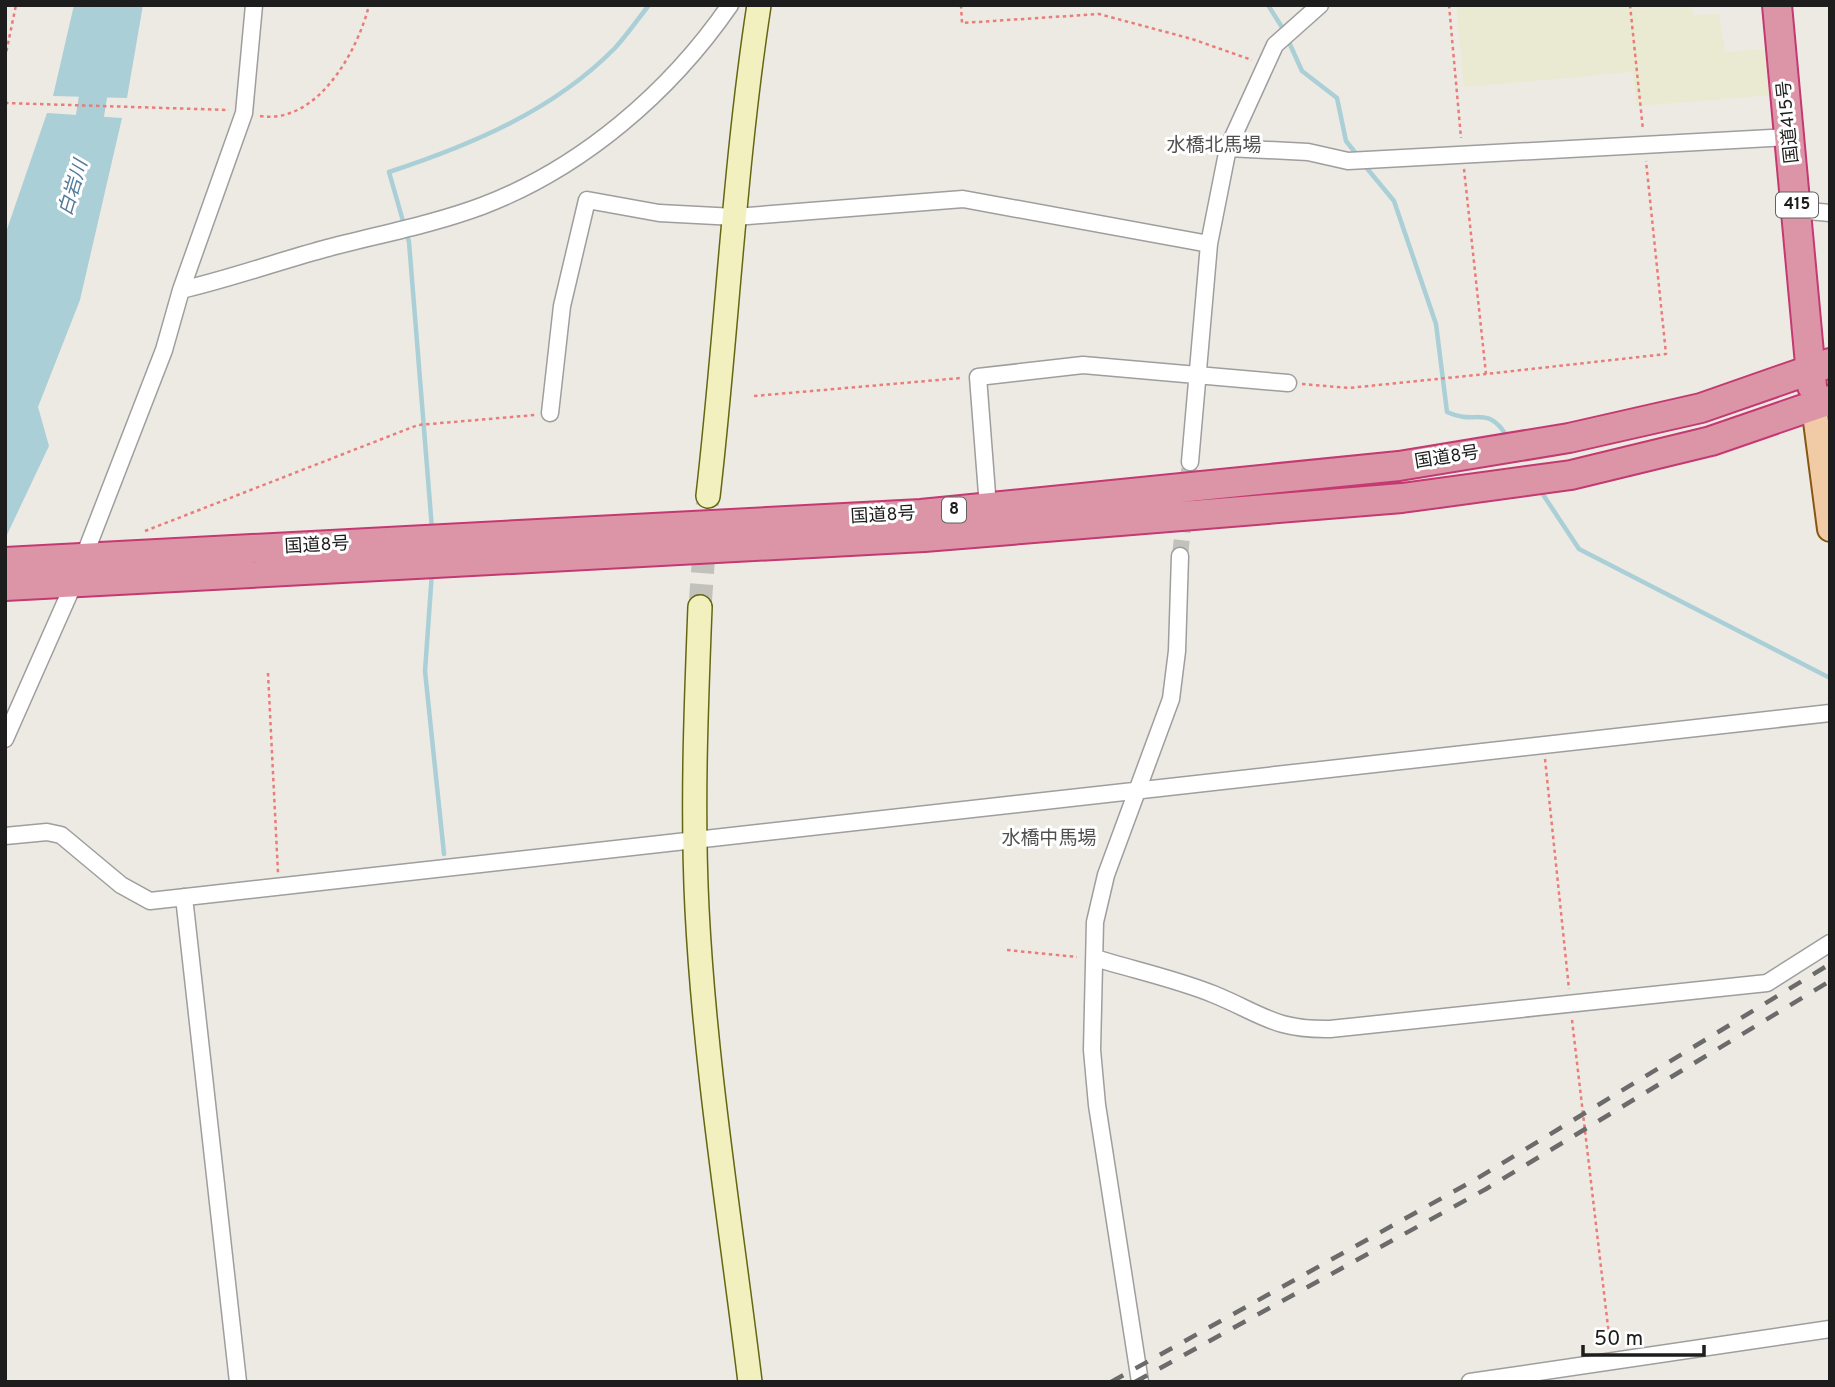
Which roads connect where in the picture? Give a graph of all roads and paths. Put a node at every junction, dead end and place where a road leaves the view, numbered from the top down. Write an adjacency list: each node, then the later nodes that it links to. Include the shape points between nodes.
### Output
1 (16, 5): 11 (path)
2 (254, 5): 14 (street)
3 (369, 5): 14 (path, via 353,50 328,85 305,105 270,117)
4 (730, 5): 23 (street, via 706,40 663,87 608,133 545,176 481,206)
5 (759, 5): 21 (street)
6 (961, 5): 12 (path, via 962,23 1099,15 1192,39)
7 (1320, 5): 12 (street, via 1275,45)
8 (1449, 5): 18 (path)
9 (1630, 5): 16 (path)
10 (1777, 5): 15 (highway, 国道415号 / 415)
11 (5, 58)
12 (1265, 65): 17 (street)
13 (5, 103): 14 (path)
14 (236, 111): 23 (street)
15 (1791, 137): 16 (street); 19 (highway, 国道415号 / 415)
16 (1644, 145): 18 (street); 25 (path, via 1666,354)
17 (1228, 148): 18 (street, via 1308,152 1348,161); 22 (street)
18 (1463, 155): 25 (path)
19 (1798, 210): 20 (street); 24 (highway, 国道415号 / 415)
20 (1830, 213)
21 (735, 217): 22 (street, via 963,199); 31 (street, via 659,213 587,200 562,306); 33 (street)
22 (1209, 244): 26 (street)
23 (181, 290): 39 (street, via 164,350)
24 (1820, 367): 30 (highway, 国道415号 / 415); 34 (highway, 国道8号 / 8, via 1701,408 1569,438 1399,466)
25 (1486, 374): 28 (path, via 1349,388)
26 (1196, 375): 27 (street, via 1083,365); 28 (street); 32 (street)
27 (978, 377): 29 (path); 34 (street)
28 (1288, 383)
29 (754, 396)
30 (1822, 403): 35 (main road); 39 (highway, 国道8号 / 8, via 1711,442 1571,475 1402,498 924,537)
31 (550, 414): 36 (path, via 418,425 145,532)
32 (1190, 462)
33 (708, 496)
34 (988, 507): 36 (highway, 国道8号 / 8)
35 (1830, 529)
36 (139, 555): 39 (highway, 国道8号 / 8)
37 (1180, 556): 46 (street, via 1171,699)
38 (5, 562): 39 (highway, 国道8号 / 8)
39 (71, 571): 40 (highway, 国道8号 / 8); 44 (street)
40 (5, 586)
41 (700, 607): 48 (street)
42 (268, 673): 49 (path)
43 (1830, 713): 45 (street)
44 (5, 739)
45 (1544, 746): 46 (street); 54 (path)
46 (1140, 790): 48 (street); 53 (street, via 1106,876 1095,922)
47 (5, 835): 50 (street, via 61,835 139,897 150,901)
48 (694, 841): 49 (street); 59 (street, via 704,1000)
49 (279, 886): 50 (street)
50 (184, 897): 58 (street)
51 (1830, 943): 54 (street, via 1767,984)
52 (1007, 950): 53 (path)
53 (1095, 958): 54 (street, via 1213,994 1275,1024 1297,1029 1353,1028); 60 (street, via 1092,1050 1097,1105)
54 (1570, 1003): 56 (path)
55 (1830, 1329): 56 (street)
56 (1612, 1361): 57 (street)
57 (1502, 1379): 61 (street)
58 (238, 1382)
59 (750, 1382)
60 (1140, 1382)
61 (1470, 1382)

